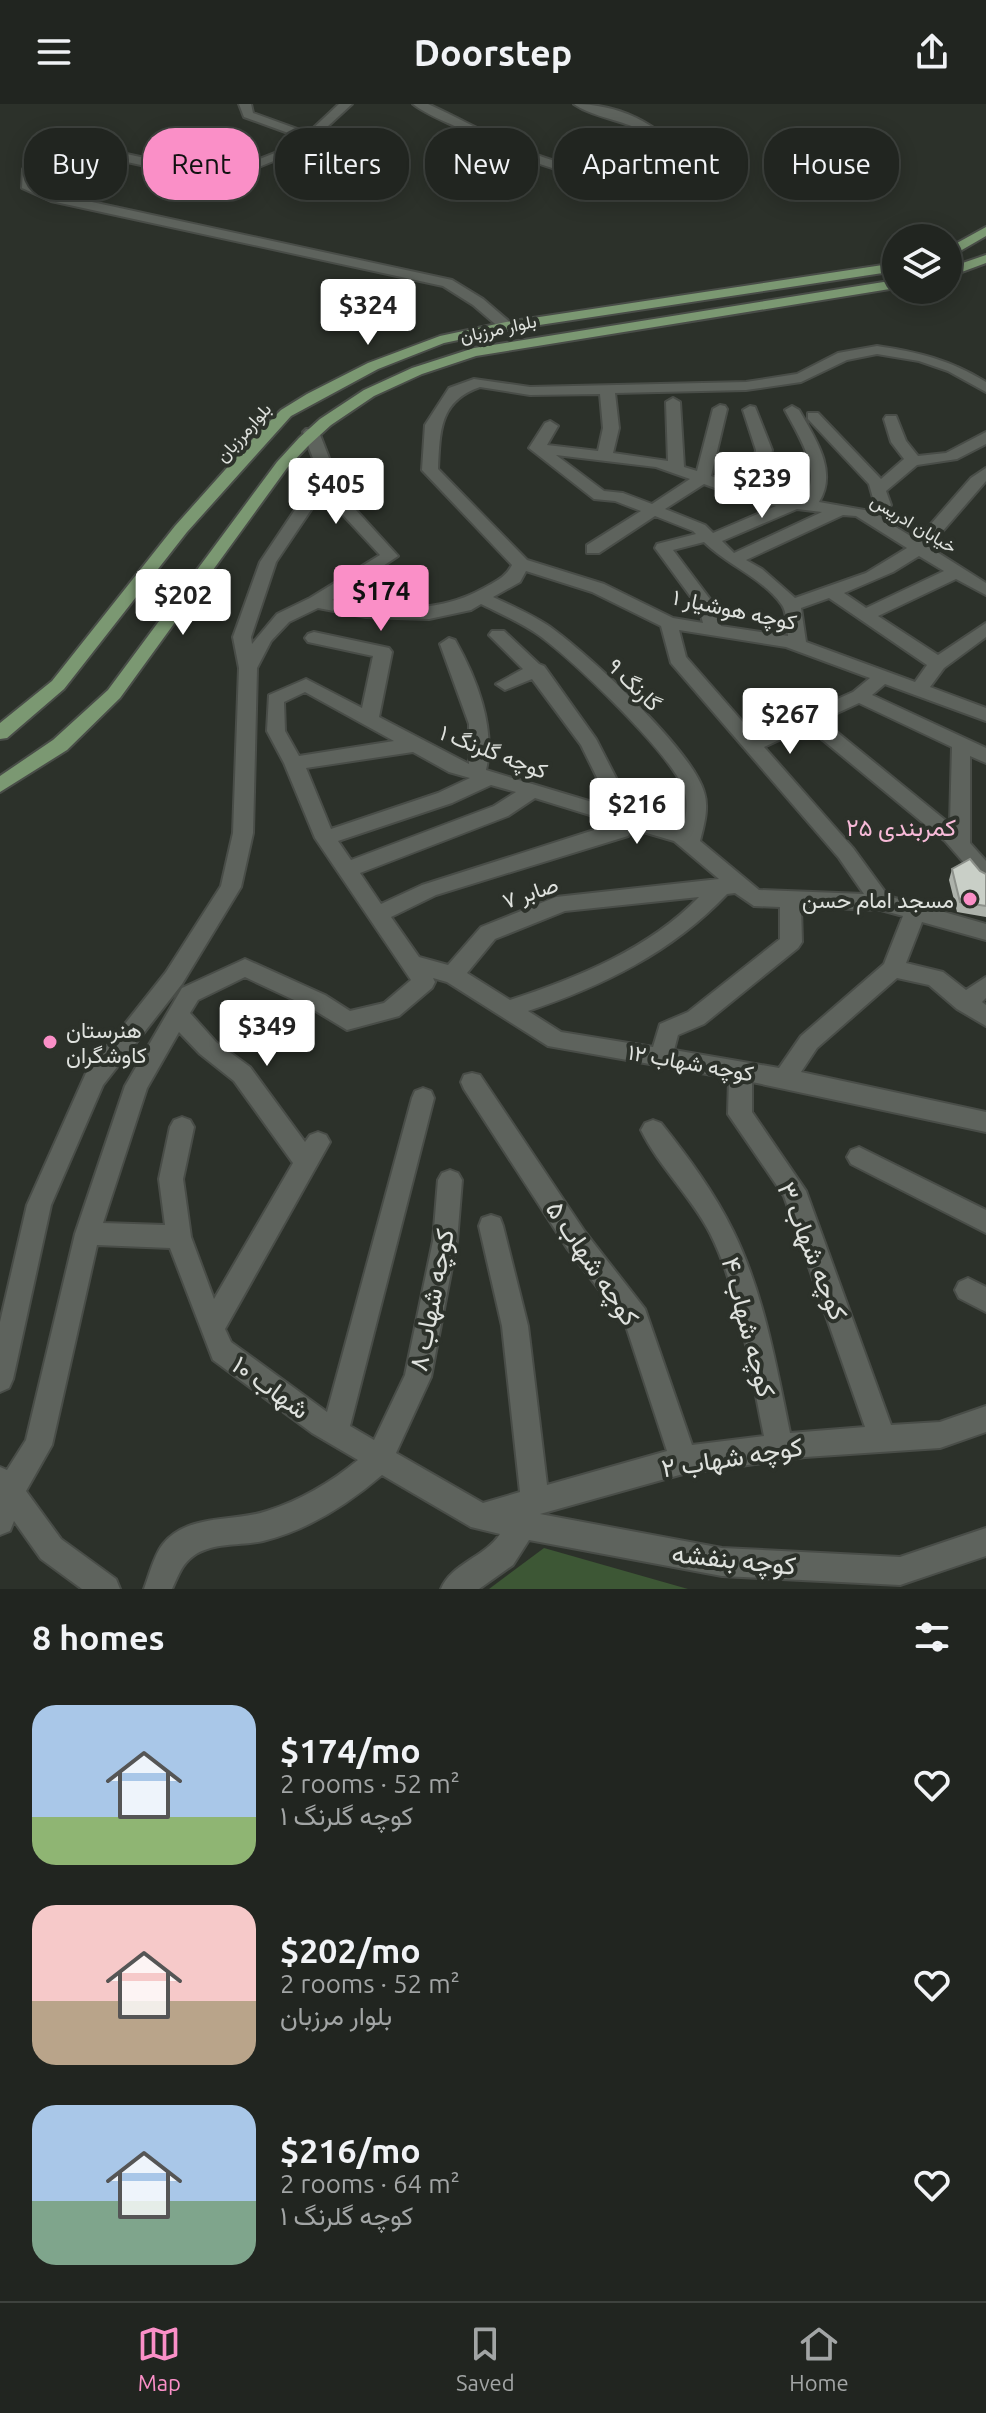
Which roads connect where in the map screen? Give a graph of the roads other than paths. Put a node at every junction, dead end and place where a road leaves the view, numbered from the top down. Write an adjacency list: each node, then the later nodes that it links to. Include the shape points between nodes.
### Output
1 (245, 104): 5 (street, via 248,115)
2 (346, 104): 6 (street)
3 (419, 104): 4 (street, via 587,176 653,172 675,160 670,144 651,129)
4 (580, 104)
5 (284, 128)
6 (319, 128)
7 (275, 157): 14 (street, via 249,167 196,173 94,151 27,172 28,188 447,283)
8 (986, 231): 9 (main road)
9 (962, 246)
10 (986, 259): 11 (main road)
11 (962, 268)
12 (882, 269): 14 (main road, بلوارمرزبان)
13 (882, 286): 24 (main road, بلوار مرزبان, via 474,352 414,371 357,398)
14 (506, 326): 68 (main road, بلوارمرزبان, via 440,340 373,366 286,413 181,529 58,685)
15 (986, 388): 16 (street, via 922,357 877,350 843,356 801,378 746,386)
16 (607, 390): 27 (street, via 611,428); 43 (street, via 530,391 479,382 454,391 433,425 430,470)
17 (673, 402): 29 (street)
18 (720, 409): 32 (street)
19 (750, 410): 34 (street, via 764,450)
20 (792, 410): 35 (street, via 815,454 819,474 817,496)
21 (813, 416): 33 (street)
22 (891, 419): 28 (street)
23 (550, 426): 26 (street)
24 (311, 432): 30 (street); 75 (main road, بلوار مرزبان, via 252,502 114,694 60,745)
25 (986, 437): 28 (street, via 967,452)
26 (537, 448): 27 (street, خیابان ادریس); 36 (street, via 600,496 617,496)
27 (605, 456): 29 (street, خیابان ادریس)
28 (913, 460): 33 (street)
29 (676, 469): 32 (street, خیابان ادریس)
30 (328, 473): 48 (street, via 337,499 390,556); 59 (street, via 268,562 242,637)
31 (986, 473): 40 (street)
32 (703, 478): 34 (street, خیابان ادریس); 36 (street)
33 (878, 490): 38 (street, via 883,505)
34 (754, 496): 35 (street, خیابان ادریس)
35 (802, 505): 37 (street, خیابان ادریس); 39 (street)
36 (654, 510): 39 (street, via 699,528); 41 (street)
37 (840, 510): 38 (street, خیابان ادریس, via 860,512); 42 (street)
38 (872, 520): 40 (street, خیابان ادریس)
39 (708, 538): 42 (street); 53 (street, via 663,548 707,607)
40 (918, 548): 44 (street, خیابان ادریس); 46 (street, via 892,567)
41 (593, 549)
42 (733, 560): 49 (street)
43 (521, 564): 47 (street, via 514,578); 51 (street, کوچه هوشیار ۱, via 598,588)
44 (957, 572): 45 (street, خیابان ادریس); 50 (street)
45 (986, 590)
46 (831, 592): 49 (street); 50 (street)
47 (482, 598): 48 (street, via 429,614 366,612); 78 (street, گارنگ ۹, via 567,648 670,753 694,786 698,811)
48 (316, 602): 59 (street, via 283,618 264,638)
49 (792, 605): 57 (street)
50 (865, 615): 58 (street)
51 (669, 623): 53 (street, کوچه هوشیار ۱); 70 (street, via 677,659)
52 (986, 629): 58 (street)
53 (714, 630): 57 (street, کوچه هوشیار ۱)
54 (498, 635): 60 (street)
55 (314, 638): 67 (street, via 383,652)
56 (449, 644): 73 (street, via 478,716)
57 (798, 645): 61 (street, کوچه هوشیار ۱)
58 (938, 664): 63 (street)
59 (248, 668): 111 (street, via 243,833 231,887 174,978 94,1080 39,1205)
60 (538, 670): 62 (street); 76 (street, via 606,770)
61 (883, 677): 63 (street, کوچه هوشیار ۱); 64 (street)
62 (505, 684)
63 (918, 690): 65 (street, کوچه هوشیار ۱)
64 (859, 696): 66 (street); 71 (street)
65 (986, 715)
66 (809, 719): 70 (street); 79 (street)
67 (369, 721): 69 (street, کوچه گلرنگ ۱); 72 (street, کوچه گلرنگ ۱, via 306,685 275,699 276,731)
68 (0, 733)
69 (414, 745): 72 (street); 73 (street, کوچه گلرنگ ۱)
70 (752, 745): 84 (street, via 846,853)
71 (977, 748): 79 (street)
72 (294, 763): 77 (street)
73 (483, 775): 74 (street, کوچه گلرنگ ۱); 77 (street, via 445,798)
74 (521, 781): 76 (street, کوچه گلرنگ ۱); 80 (street, via 501,811)
75 (0, 785)
76 (628, 821): 78 (street, کوچه گلرنگ ۱); 86 (street, via 621,831 429,890)
77 (325, 838): 80 (street)
78 (689, 843): 82 (street, کوچه گلرنگ ۱)
79 (960, 844): 81 (street)
80 (346, 870): 86 (street)
81 (986, 875)
82 (730, 886): 83 (street, کوچه گلرنگ ۱, via 754,898); 90 (street, صابر ۷, via 563,903 488,933); 93 (street, via 652,946 566,991)
83 (790, 899): 84 (street, کوچه گلرنگ ۱); 96 (street, via 791,942 696,1018 668,1030)
84 (881, 902): 85 (street, کوچه گلرنگ ۱)
85 (915, 912): 87 (street, کوچه گلرنگ ۱); 89 (street)
86 (377, 915): 88 (street)
87 (986, 932)
88 (412, 964): 90 (street, کوچه شهاب ۱۲); 94 (street, via 424,982 391,1010 347,1021 245,967 190,994)
89 (893, 969): 92 (street, via 935,978); 98 (street, via 809,1042)
90 (453, 975): 93 (street, کوچه شهاب ۱۲)
91 (986, 986): 92 (street)
92 (965, 1003): 95 (street)
93 (508, 1009): 96 (street, کوچه شهاب ۱۲, via 556,1040)
94 (178, 1015): 108 (street, via 136,1086); 110 (street, via 242,1074 312,1152)
95 (986, 1017)
96 (662, 1056): 97 (street, کوچه شهاب ۱۲)
97 (741, 1070): 98 (street, کوچه شهاب ۱۲); 114 (street, کوچه شهاب ۳, via 740,1114 794,1191)
98 (785, 1078): 101 (street, کوچه شهاب ۱۲)
99 (472, 1082): 117 (street, کوچه شهاب ۵, via 576,1240 636,1317)
100 (423, 1098): 113 (street)
101 (986, 1122)
102 (182, 1127): 109 (street, شهاب ۱۰, via 171,1179)
103 (653, 1130): 115 (street, کوچه شهاب ۴, via 686,1172 724,1238 753,1321)
104 (859, 1157): 106 (street)
105 (450, 1180): 116 (street, کوچه شهاب ۸, via 445,1241 418,1377)
106 (986, 1222)
107 (491, 1226): 119 (street, via 515,1326)
108 (87, 1234): 109 (street); 118 (street, via 38,1445)
109 (179, 1237): 110 (street, شهاب ۱۰)
110 (211, 1328): 113 (street, شهاب ۱۰, via 222,1351)
111 (0, 1379)
112 (986, 1419): 114 (street, کوچه شهاب ۲, via 940,1435)
113 (335, 1432): 116 (street, شهاب ۱۰)
114 (883, 1439): 115 (street, کوچه شهاب ۲)
115 (780, 1448): 117 (street, کوچه شهاب ۲)
116 (379, 1460): 120 (street, شهاب ۱۰); 124 (street, via 311,1509 263,1527 216,1532 189,1542 173,1554)
117 (683, 1460): 119 (street, کوچه شهاب ۲)
118 (5, 1486): 121 (street); 123 (street, via 51,1549)
119 (528, 1513): 120 (street, کوچه بنفشه); 122 (street, کوچه بنفشه, via 722,1562 900,1571); 125 (street, via 503,1555)
120 (481, 1517)
121 (0, 1521)
122 (986, 1542)
123 (106, 1589)
124 (158, 1589)
125 (455, 1589)

